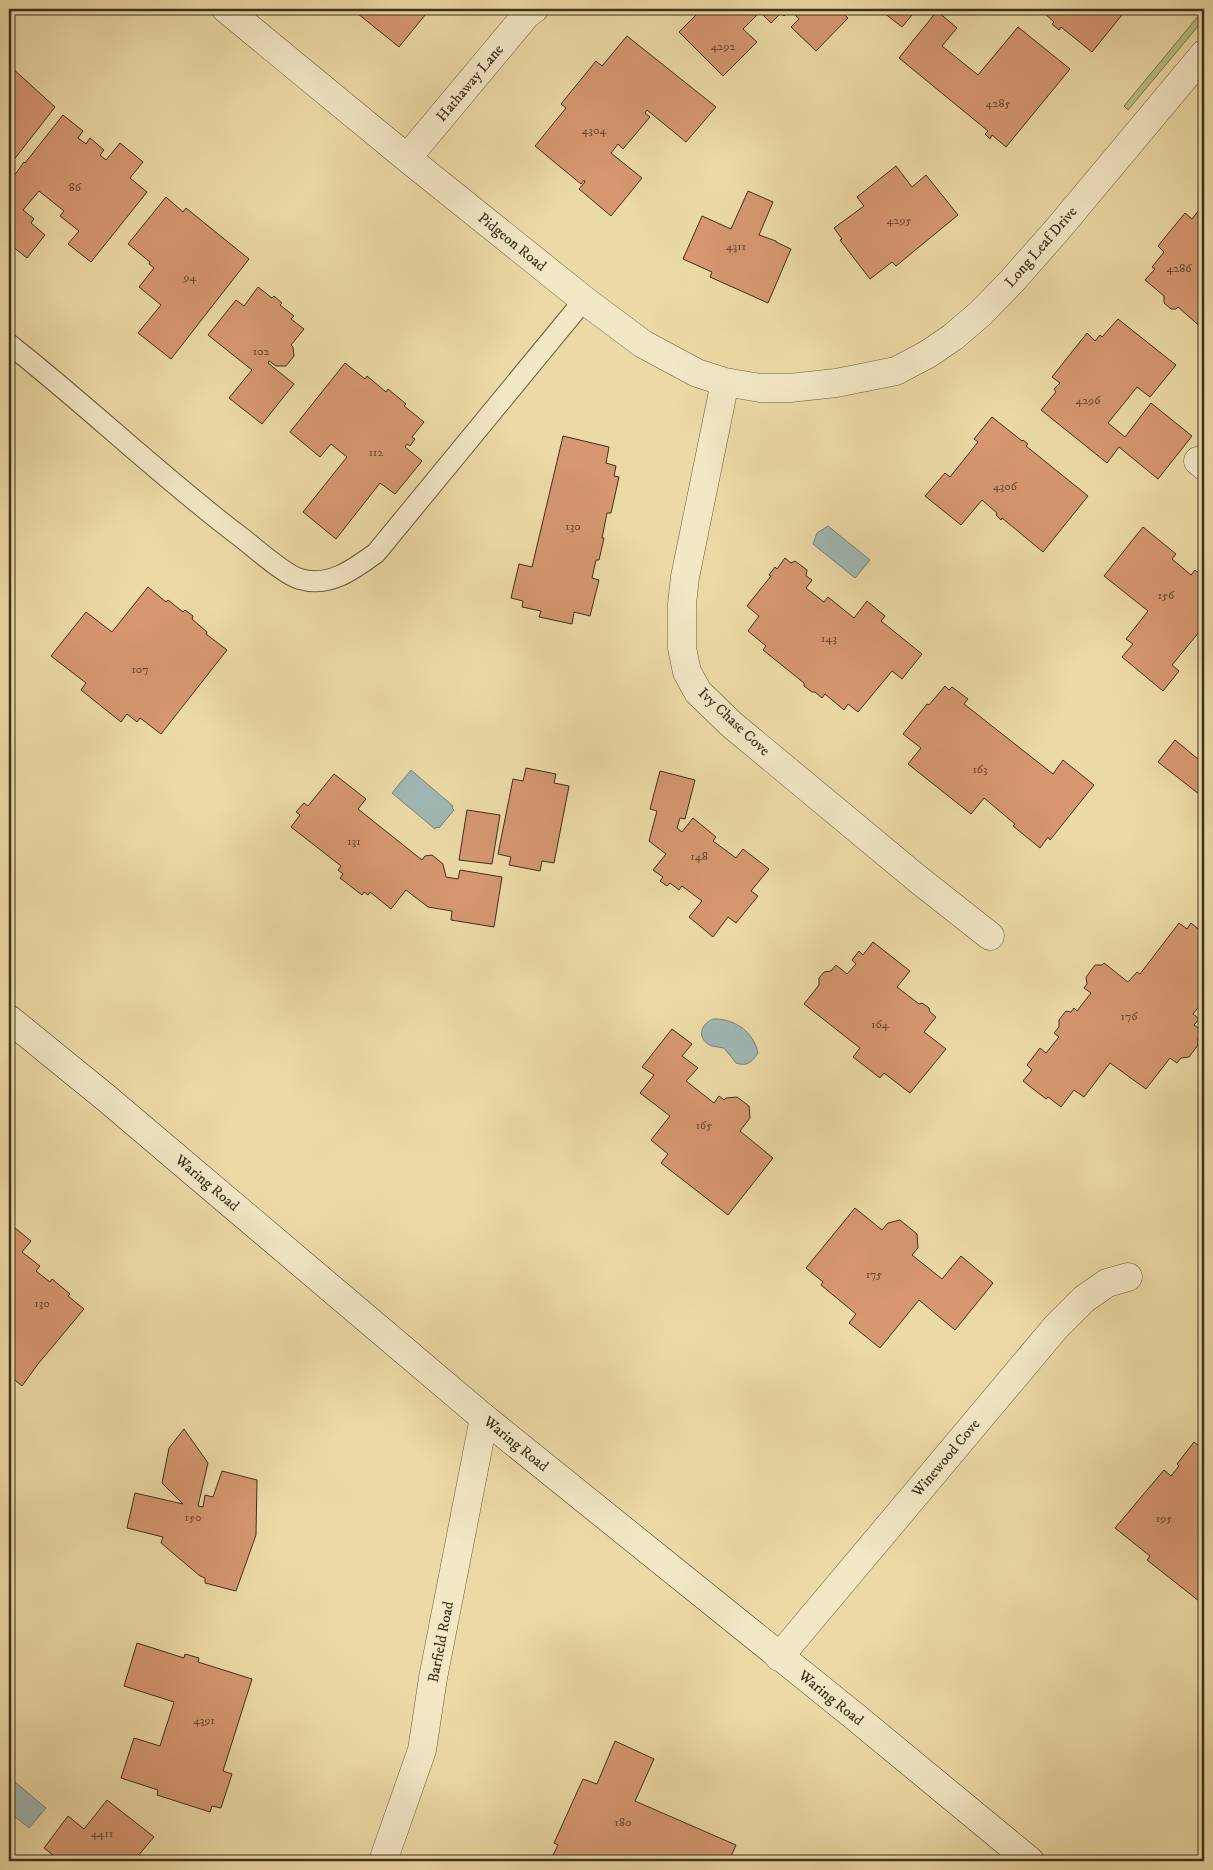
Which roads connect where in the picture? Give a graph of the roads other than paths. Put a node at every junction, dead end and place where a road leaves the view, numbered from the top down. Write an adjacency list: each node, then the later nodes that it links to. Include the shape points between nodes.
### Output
1 (226, 9): 4 (street, Pidgeon Road)
2 (534, 9): 4 (street, Hathaway Lane)
3 (1204, 54): 8 (street, Long Leaf Drive, via 1056,230 981,313 953,337 896,371)
4 (407, 158): 5 (street, Pidgeon Road)
5 (584, 300): 6 (lane, via 376,553 348,574 320,582 299,579 206,511); 7 (street, Pidgeon Road, via 643,344 697,373)
6 (9, 344)
7 (725, 382): 8 (street, Pidgeon Road, via 760,388); 9 (street, Ivy Chase Cove, via 685,577 682,648 688,672 698,692 731,724)
8 (836, 383)
9 (990, 936)
10 (9, 1019): 12 (street, Waring Road, via 113,1103)
11 (1128, 1277): 13 (street, Winewood Cove, via 1107,1283 1084,1299 1056,1327)
12 (484, 1418): 13 (street, Waring Road); 14 (street, Barfield Road, via 422,1750)
13 (779, 1657): 15 (street, Waring Road)
14 (383, 1861)
15 (1030, 1861)

